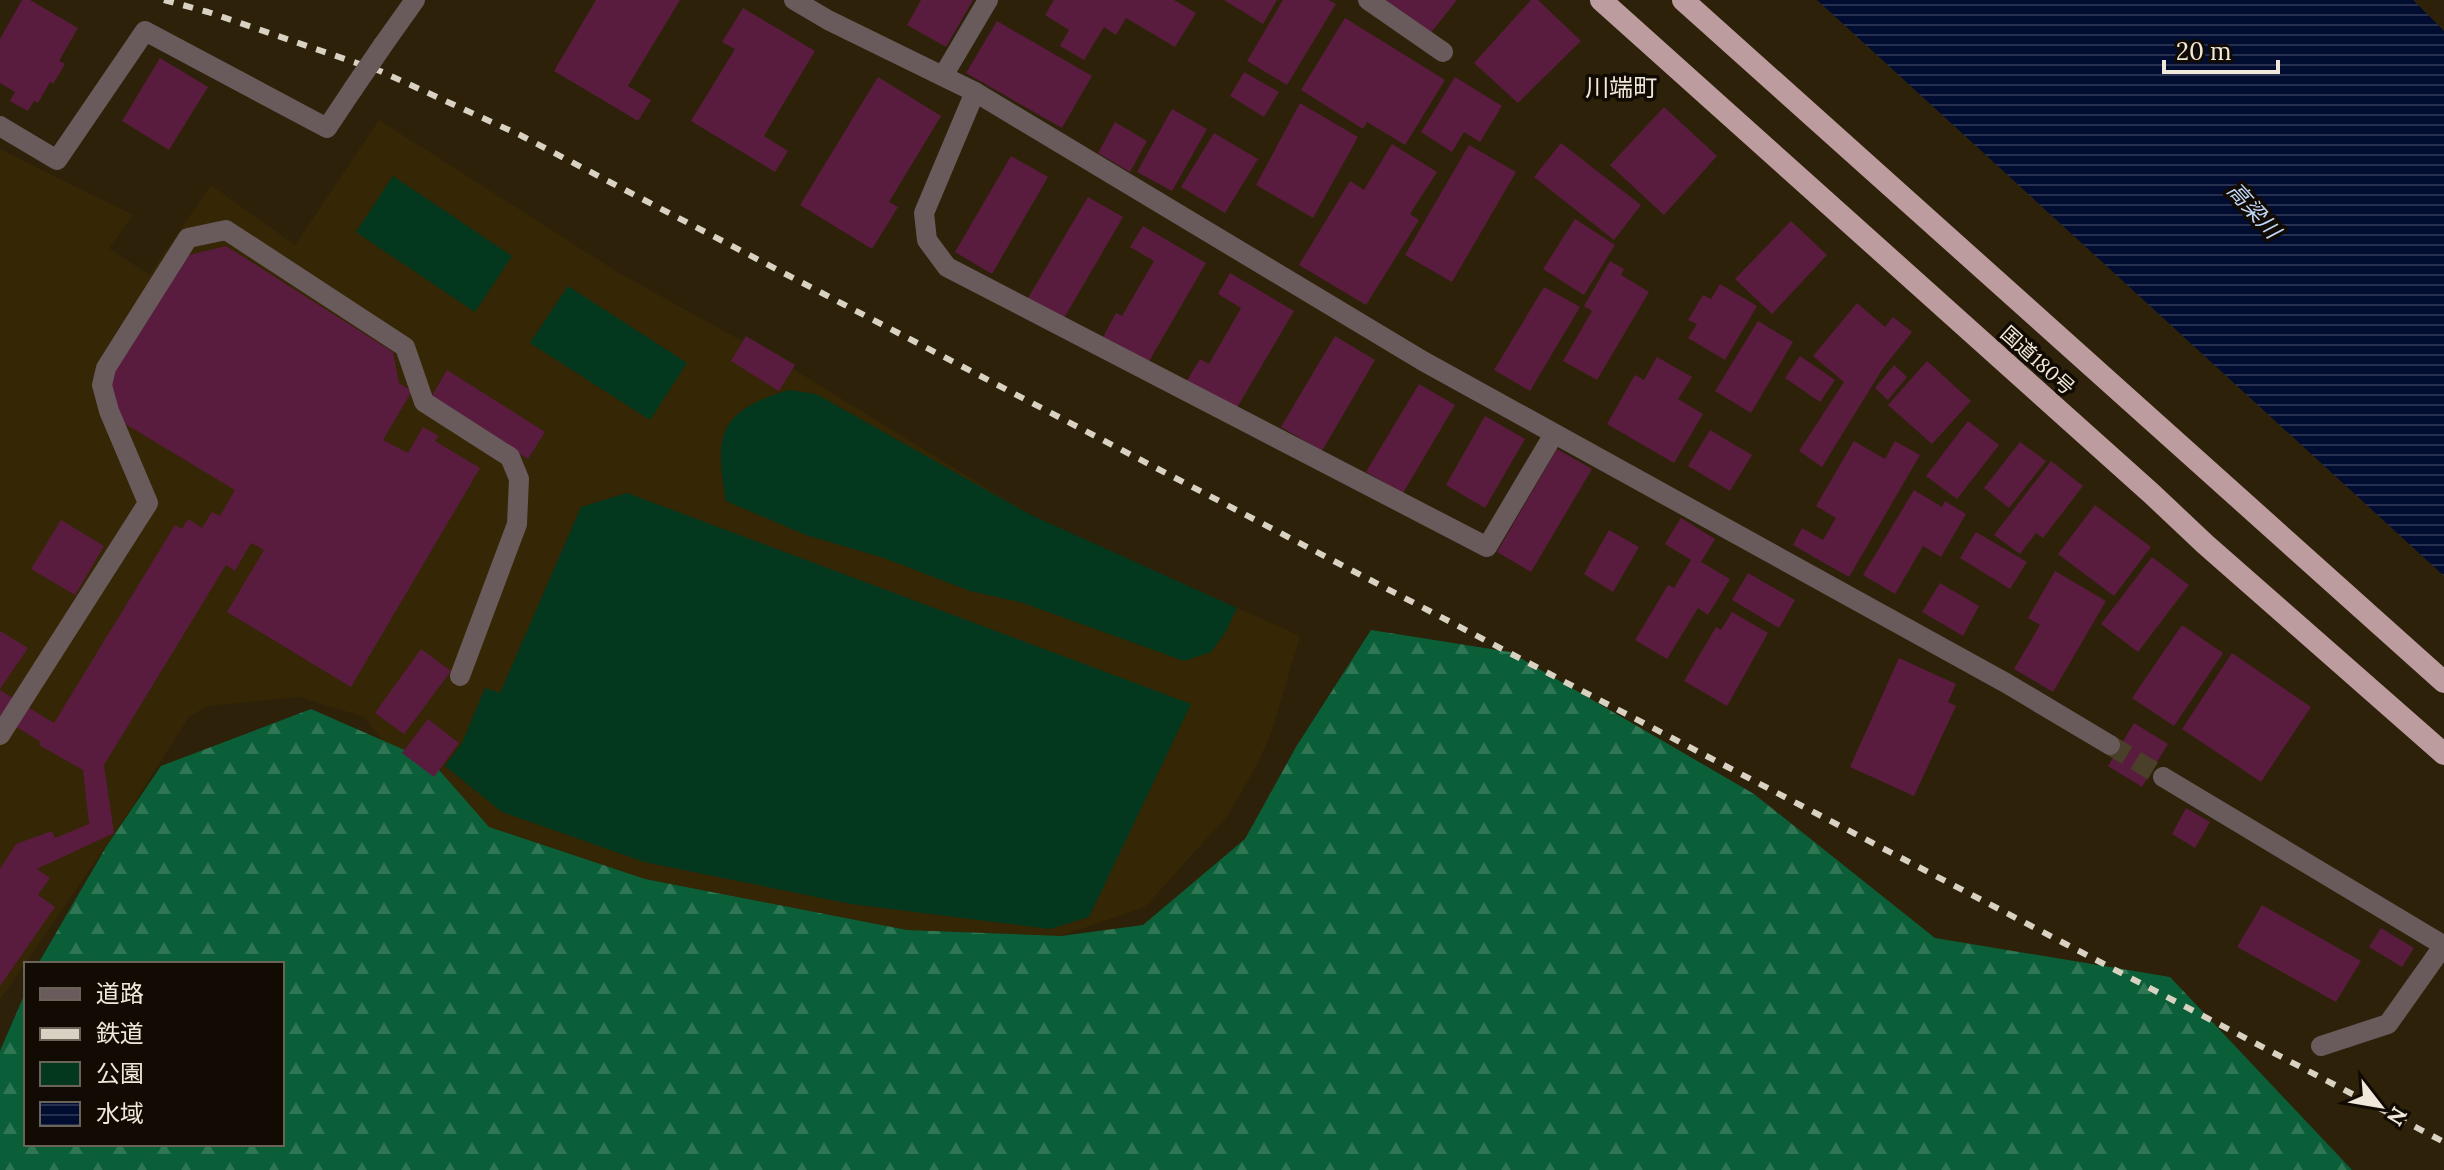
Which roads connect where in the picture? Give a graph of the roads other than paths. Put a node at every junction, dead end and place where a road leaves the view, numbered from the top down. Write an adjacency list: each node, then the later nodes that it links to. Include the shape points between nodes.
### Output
1 (415, 0): 10 (street, bridge, via 327,128 145,31 57,160)
2 (794, 0): 8 (street)
3 (988, 0): 8 (street)
4 (1368, 0): 7 (street)
5 (1601, 0): 16 (highway, 国道180号)
6 (1683, 0): 13 (highway, 国道180号)
7 (1443, 52)
8 (943, 76): 9 (street)
9 (975, 92): 11 (street); 11 (street, via 924,213 927,240 947,267 1487,547)
10 (0, 126)
11 (1554, 434): 15 (street)
12 (460, 676): 14 (street, via 517,524 519,479 510,457 424,402 405,347 226,230 188,238 106,368 102,385 109,411 148,503)
13 (2444, 682)
14 (0, 735)
15 (2110, 745)
16 (2444, 754)
17 (2163, 777): 18 (street)
18 (2444, 945): 19 (street, via 2388,1024)
19 (2321, 1046)

